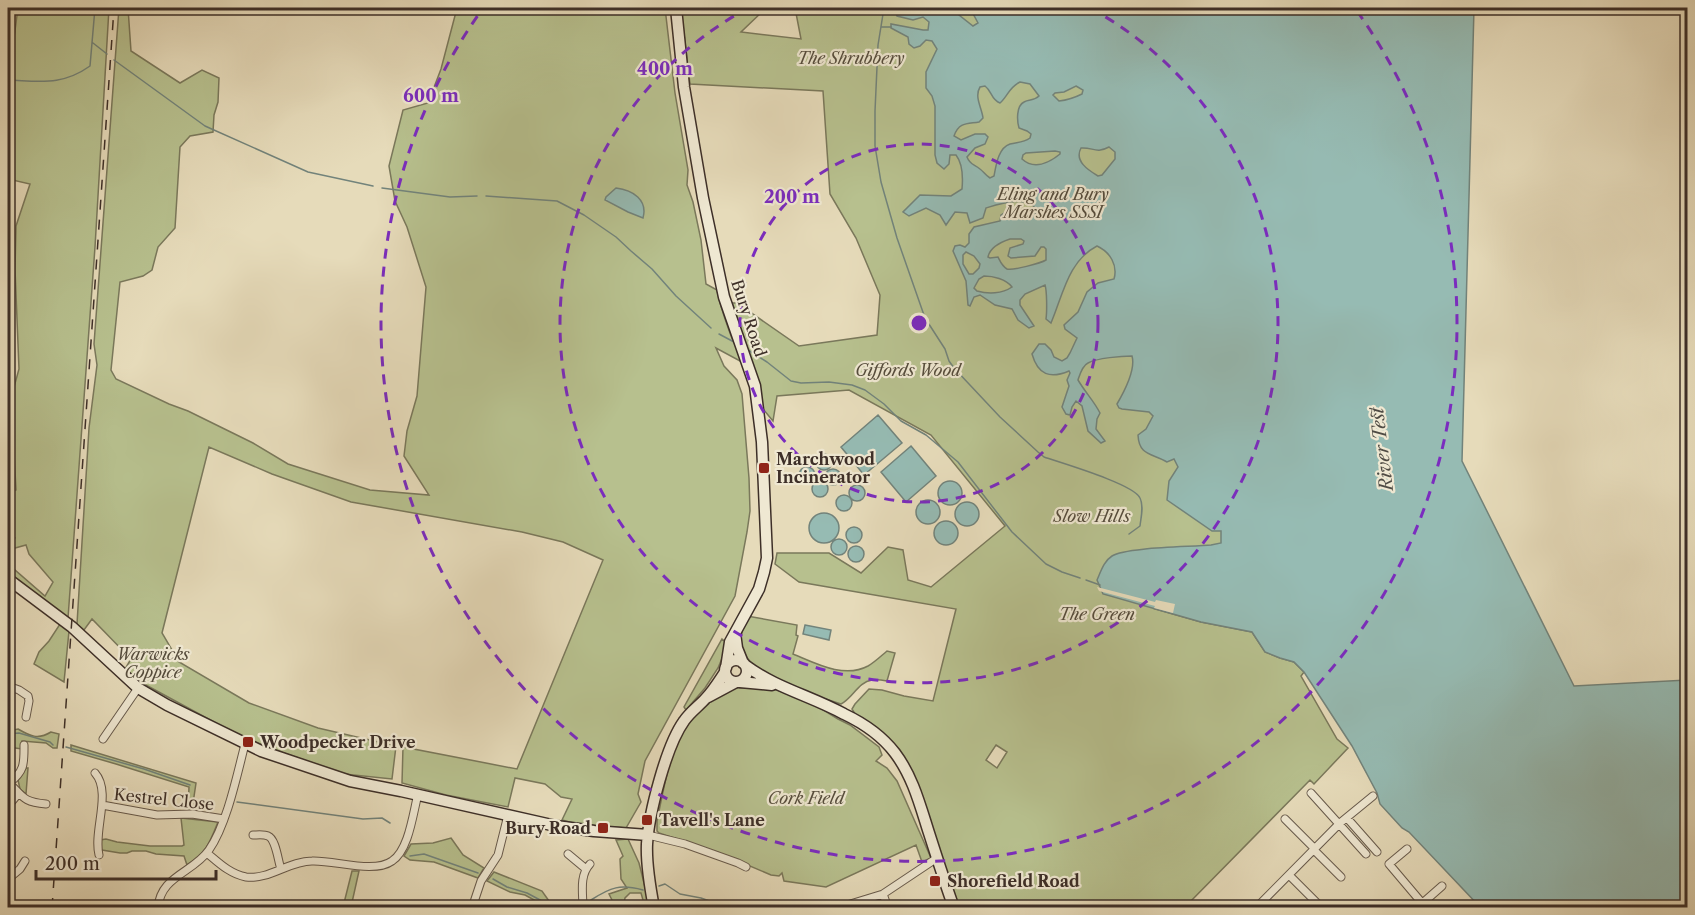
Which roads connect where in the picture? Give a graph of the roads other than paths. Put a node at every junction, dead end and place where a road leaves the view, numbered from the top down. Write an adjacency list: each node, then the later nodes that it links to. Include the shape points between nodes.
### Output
1 (676, 8): 3 (street, Bury Road, via 684,87 703,198 724,297 754,386 762,442 766,558 755,599)
2 (9, 584): 9 (street, via 77,632)
3 (735, 633): 4 (street); 5 (street, Bury Road)
4 (744, 664): 5 (street, via 732,661); 6 (street, via 747,675); 8 (street)
5 (725, 670): 6 (street, via 728,679); 10 (street)
6 (738, 682): 8 (street); 10 (street)
7 (8, 686): 11 (street, via 28,696)
8 (778, 686): 38 (street, via 860,722 894,751 914,786)
9 (138, 688): 12 (street); 13 (street)
10 (708, 697): 30 (street, via 685,719 675,738 657,790)
11 (26, 717)
12 (103, 739)
13 (245, 744): 19 (street, via 350,781); 26 (street)
14 (24, 745): 16 (street, via 22,769)
15 (95, 774): 22 (street, via 100,782)
16 (8, 782): 18 (street)
17 (1311, 793): 28 (street)
18 (18, 794): 21 (street, via 33,803); 23 (street)
19 (417, 794): 24 (street); 41 (street, via 404,846 388,864 374,867 312,861)
20 (1373, 796): 25 (street)
21 (46, 804)
22 (102, 805): 26 (street, Kestrel Close, via 157,815 192,814); 37 (street, via 96,845)
23 (8, 806)
24 (508, 815): 30 (street, via 575,829); 51 (street, via 498,855)
25 (1347, 818): 28 (street); 33 (street)
26 (224, 819): 34 (street)
27 (1285, 819): 31 (street)
28 (1340, 824): 31 (street); 36 (street)
29 (253, 835): 41 (street, via 271,837)
30 (648, 835): 40 (street); 52 (street)
31 (1314, 849): 42 (street); 43 (street)
32 (1407, 849): 49 (street, via 1389,864)
33 (1377, 852)
34 (207, 853): 41 (street, via 240,876 258,877); 50 (street, via 167,884)
35 (568, 854): 48 (street, via 588,866 582,883)
36 (1366, 854)
37 (99, 855)
38 (937, 858): 46 (street); 55 (street)
39 (25, 861): 44 (street)
40 (746, 867)
41 (281, 869)
42 (1289, 875): 56 (street); 57 (street)
43 (1341, 877)
44 (8, 879)
45 (1442, 886): 49 (street)
46 (883, 894): 53 (street); 54 (street)
47 (574, 902): 48 (street)
48 (583, 905)
49 (1419, 905)
50 (158, 908)
51 (471, 908)
52 (654, 908)
53 (842, 908)
54 (890, 908)
55 (954, 908)
56 (1256, 908)
57 (1322, 908)

